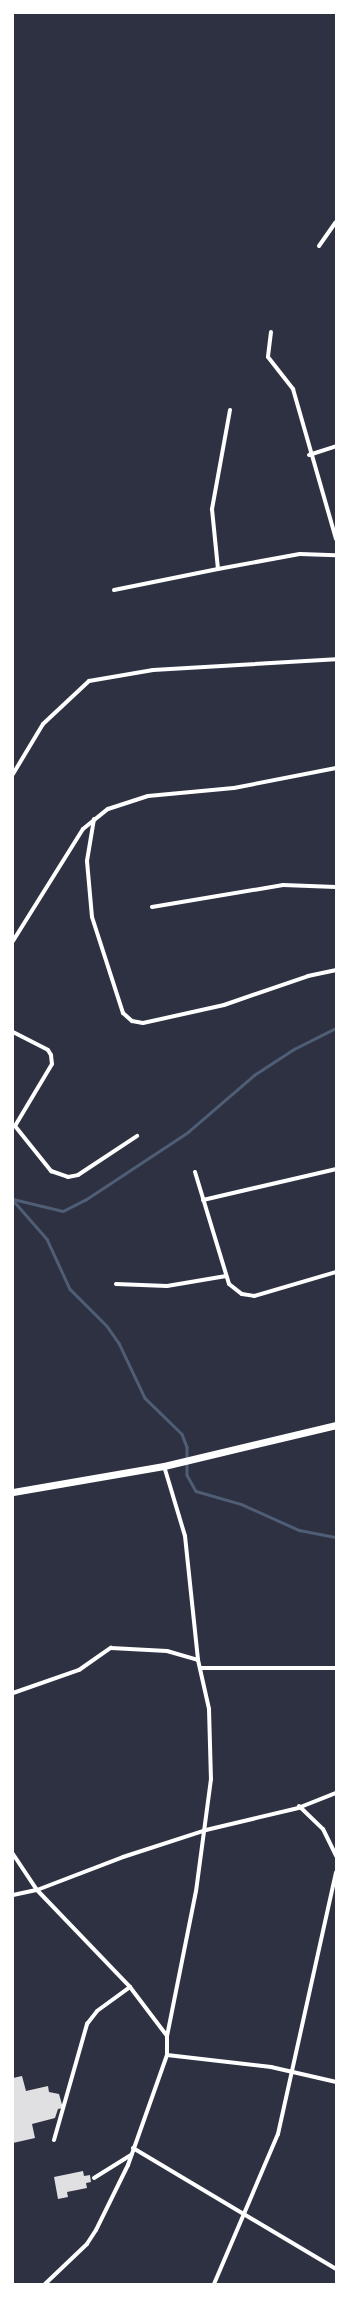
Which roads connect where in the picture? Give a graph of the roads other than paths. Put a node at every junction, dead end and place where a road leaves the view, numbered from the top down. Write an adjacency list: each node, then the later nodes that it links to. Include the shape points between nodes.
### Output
1 (336, 222): 2 (street)
2 (319, 246)
3 (272, 332): 6 (street, via 268,357 293,389)
4 (230, 410): 9 (street, via 212,510)
5 (336, 446): 6 (street)
6 (309, 455): 7 (street)
7 (336, 539)
8 (336, 555): 9 (street, via 300,554)
9 (218, 568): 10 (street)
10 (114, 590)
11 (336, 659): 13 (street, via 152,670 89,681 43,724)
12 (336, 768): 14 (street, via 234,788 148,796 108,809)
13 (13, 774)
14 (94, 819): 17 (street, via 83,829 58,864 33,912); 18 (street, via 87,861 92,917 123,1013 132,1021 143,1023 224,1005 308,976)
15 (336, 887): 16 (street, via 283,885)
16 (152, 906)
17 (13, 941)
18 (336, 970)
19 (13, 1032): 20 (street, via 48,1050 51,1055 52,1064 15,1126 51,1171 68,1177 78,1175)
20 (136, 1136)
21 (336, 1169): 23 (street)
22 (195, 1172): 23 (street)
23 (203, 1200): 25 (street)
24 (336, 1272): 25 (street, via 254,1296 229,1284)
25 (226, 1276): 26 (street, via 167,1286)
26 (116, 1284)
27 (336, 1425): 28 (main road)
28 (164, 1466): 29 (main road); 30 (street, via 185,1536)
29 (13, 1492)
30 (198, 1660): 31 (street); 33 (street, via 167,1651 111,1648 79,1670)
31 (200, 1668): 32 (street); 36 (street, via 209,1709 211,1778)
32 (336, 1668)
33 (13, 1693)
34 (336, 1793): 35 (street)
35 (299, 1806): 36 (street); 38 (street, via 323,1829)
36 (206, 1830): 40 (street, via 123,1857); 45 (street)
37 (13, 1854): 40 (street)
38 (336, 1856)
39 (336, 1872): 42 (street)
40 (38, 1890): 41 (street); 44 (street)
41 (13, 1895)
42 (331, 1905): 43 (street); 47 (street)
43 (336, 1906)
44 (130, 1988): 45 (street); 49 (street, via 97,2011 87,2024)
45 (166, 2036): 46 (street)
46 (168, 2055): 47 (street); 50 (street)
47 (295, 2071): 48 (street); 53 (street, via 278,2134)
48 (336, 2082)
49 (54, 2140)
50 (133, 2148): 51 (street); 53 (street)
51 (130, 2156): 52 (street); 55 (street, via 87,2244)
52 (94, 2178)
53 (245, 2215): 54 (street); 56 (street)
54 (336, 2269)
55 (45, 2284)
56 (214, 2284)

